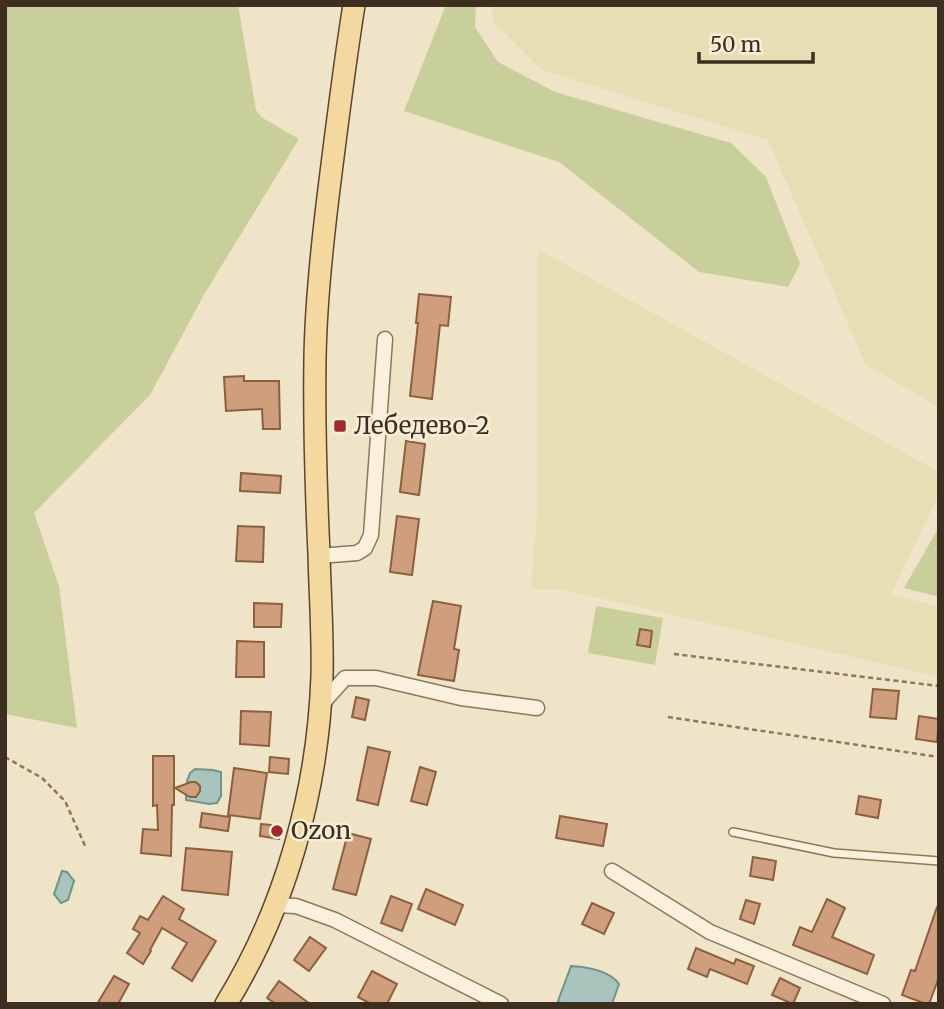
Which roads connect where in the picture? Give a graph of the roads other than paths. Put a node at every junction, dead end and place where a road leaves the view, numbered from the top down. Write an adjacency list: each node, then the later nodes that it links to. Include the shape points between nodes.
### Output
1 (354, 5): 3 (main road, via 318,298)
2 (385, 339): 3 (street, via 371,535 357,553)
3 (318, 556): 4 (main road)
4 (320, 706): 5 (street, via 345,678 376,678 461,698); 9 (main road, via 303,816)
5 (537, 708)
6 (733, 832): 7 (lane, via 834,852)
7 (939, 861)
8 (612, 871): 12 (street, via 710,932)
9 (274, 905): 10 (main road); 11 (street, via 296,906 335,920)
10 (226, 1004)
11 (501, 1004)
12 (883, 1004)

